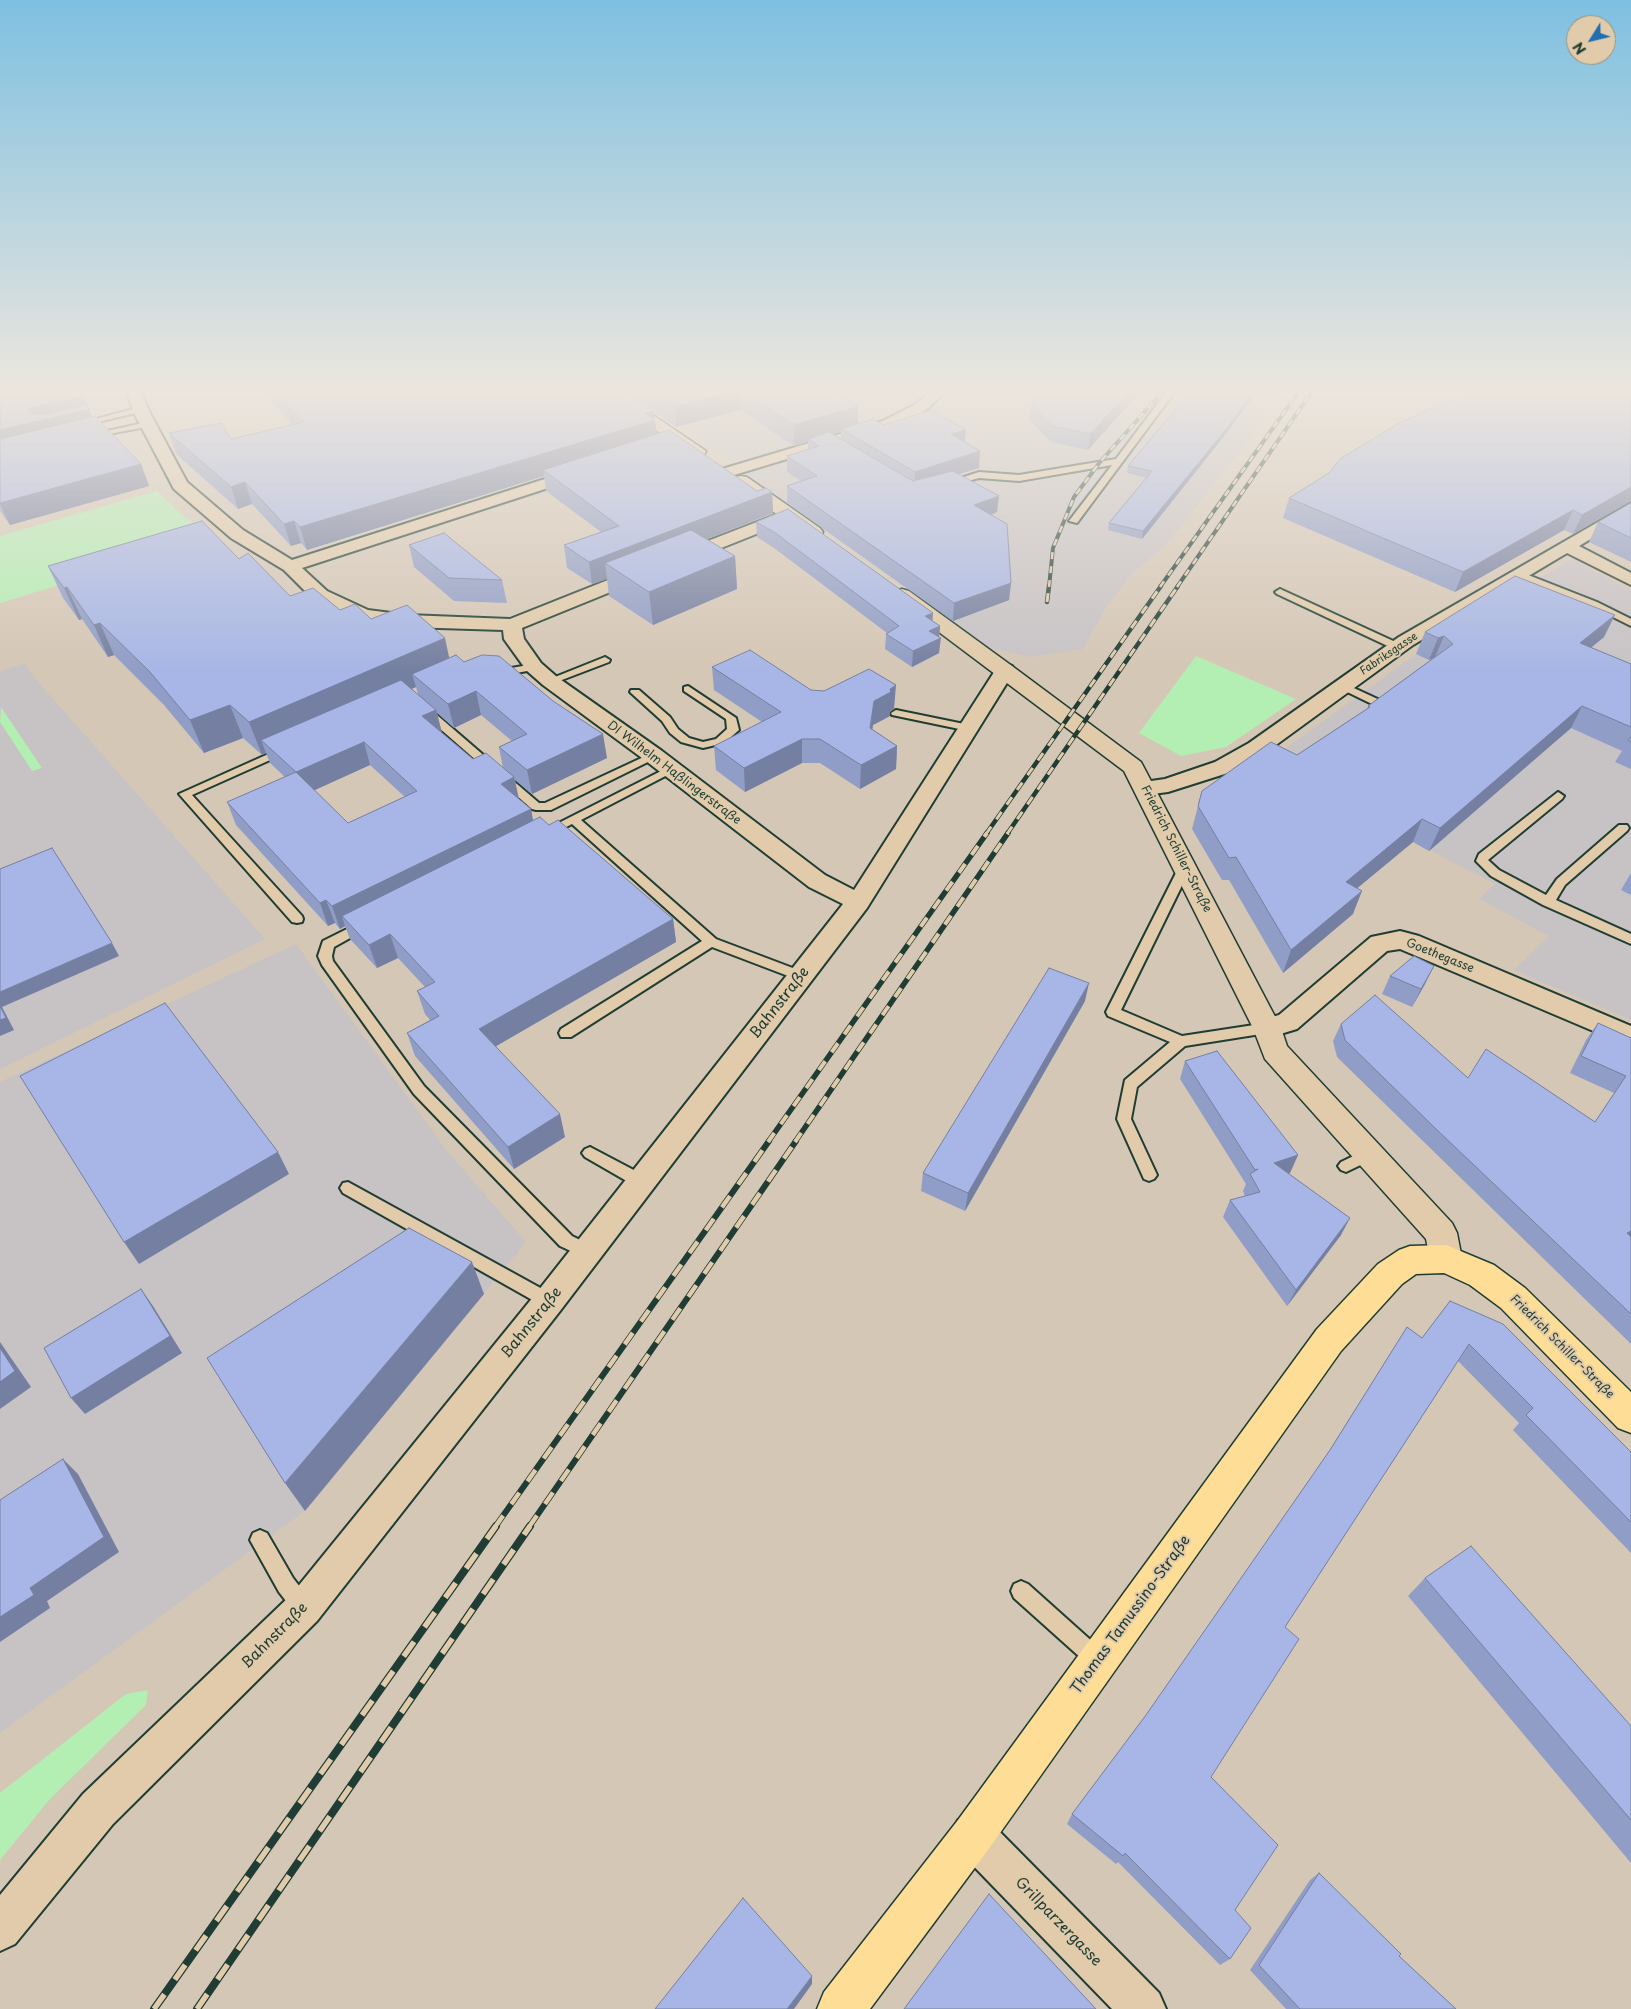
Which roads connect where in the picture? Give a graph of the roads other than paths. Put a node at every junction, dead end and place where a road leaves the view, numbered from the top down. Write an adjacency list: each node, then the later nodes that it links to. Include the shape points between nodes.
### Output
1 (179, 484): 12 (street, via 237,534)
2 (545, 484): 12 (street)
3 (745, 484): 8 (street)
4 (949, 484): 6 (lane)
5 (1102, 484): 9 (lane)
6 (941, 486)
7 (1631, 508): 11 (street, Fabriksgasse)
8 (790, 515): 10 (street); 18 (street)
9 (1074, 521)
10 (830, 543)
11 (1566, 546): 13 (street, Fabriksgasse); 14 (street)
12 (290, 566): 18 (street, via 320,595 364,615 408,621)
13 (1518, 574): 17 (lane, via 1594,604); 19 (street, Fabriksgasse)
14 (1631, 580)
15 (884, 582): 21 (street, Friedrich Schiller-Straße)
16 (1280, 592): 19 (lane)
17 (1631, 623)
18 (512, 625): 23 (street, DI Wilhelm Haßlingerstraße, via 514,638)
19 (1398, 647): 24 (street, Fabriksgasse)
20 (605, 660): 23 (lane)
21 (1005, 670): 30 (street, Bahnstraße); 33 (street, Friedrich Schiller-Straße, via 1132,767)
22 (487, 673): 23 (lane)
23 (542, 674): 32 (street, DI Wilhelm Haßlingerstraße)
24 (1343, 686): 28 (lane); 33 (street, Fabriksgasse, via 1262,750 1168,785)
25 (688, 689): 26 (lane, via 731,718 733,730 720,741 703,745 685,740)
26 (635, 692)
27 (416, 702): 32 (lane, via 536,806 547,806)
28 (1379, 703)
29 (896, 713): 30 (lane)
30 (969, 728): 39 (street, Bahnstraße)
31 (297, 744): 42 (lane, via 185,794)
32 (663, 763): 35 (lane); 39 (street, DI Wilhelm Haßlingerstraße, via 817,881)
33 (1145, 788): 38 (street, Friedrich Schiller-Straße)
34 (1558, 796): 40 (lane, via 1482,861 1495,873)
35 (573, 818): 37 (lane); 44 (lane)
36 (1623, 828): 40 (lane, via 1561,882)
37 (529, 841)
38 (1185, 867): 46 (street, Friedrich Schiller-Straße); 49 (lane, via 1113,1012)
39 (858, 902): 45 (street, Bahnstraße)
40 (1548, 902): 43 (lane)
41 (378, 917): 54 (lane, via 333,940 325,950 327,962 419,1090 566,1241)
42 (298, 919)
43 (1631, 939)
44 (711, 942): 45 (lane); 47 (lane)
45 (801, 976): 52 (street, Bahnstraße)
46 (1267, 1028): 48 (street, Goethegasse, via 1288,1022 1380,943 1400,940); 49 (lane); 55 (street, Friedrich Schiller-Straße, via 1276,1051 1357,1161 1441,1233)
47 (566, 1033)
48 (1631, 1037)
49 (1181, 1041): 51 (lane, via 1130,1084 1124,1119)
50 (590, 1154): 52 (lane)
51 (1149, 1175)
52 (642, 1182): 54 (street, Bahnstraße)
53 (348, 1188): 56 (lane)
54 (588, 1252): 56 (street, Bahnstraße)
55 (1446, 1259): 57 (main road, Friedrich Schiller-Straße, via 1482,1275 1513,1298); 61 (main road, Thomas Tamussino-Straße, via 1410,1260 1390,1274 1329,1340)
56 (549, 1301): 60 (street, Bahnstraße)
57 (1631, 1416)
58 (260, 1540): 60 (lane, via 286,1585)
59 (1021, 1591): 61 (lane)
60 (304, 1608): 63 (street, Bahnstraße, via 98,1809)
61 (1099, 1660): 62 (main road, Thomas Tamussino-Straße)
62 (973, 1835): 64 (main road, Thomas Tamussino-Straße); 65 (street, Grillparzergasse)
63 (0, 1929)
64 (841, 2009)
65 (1143, 2009)

